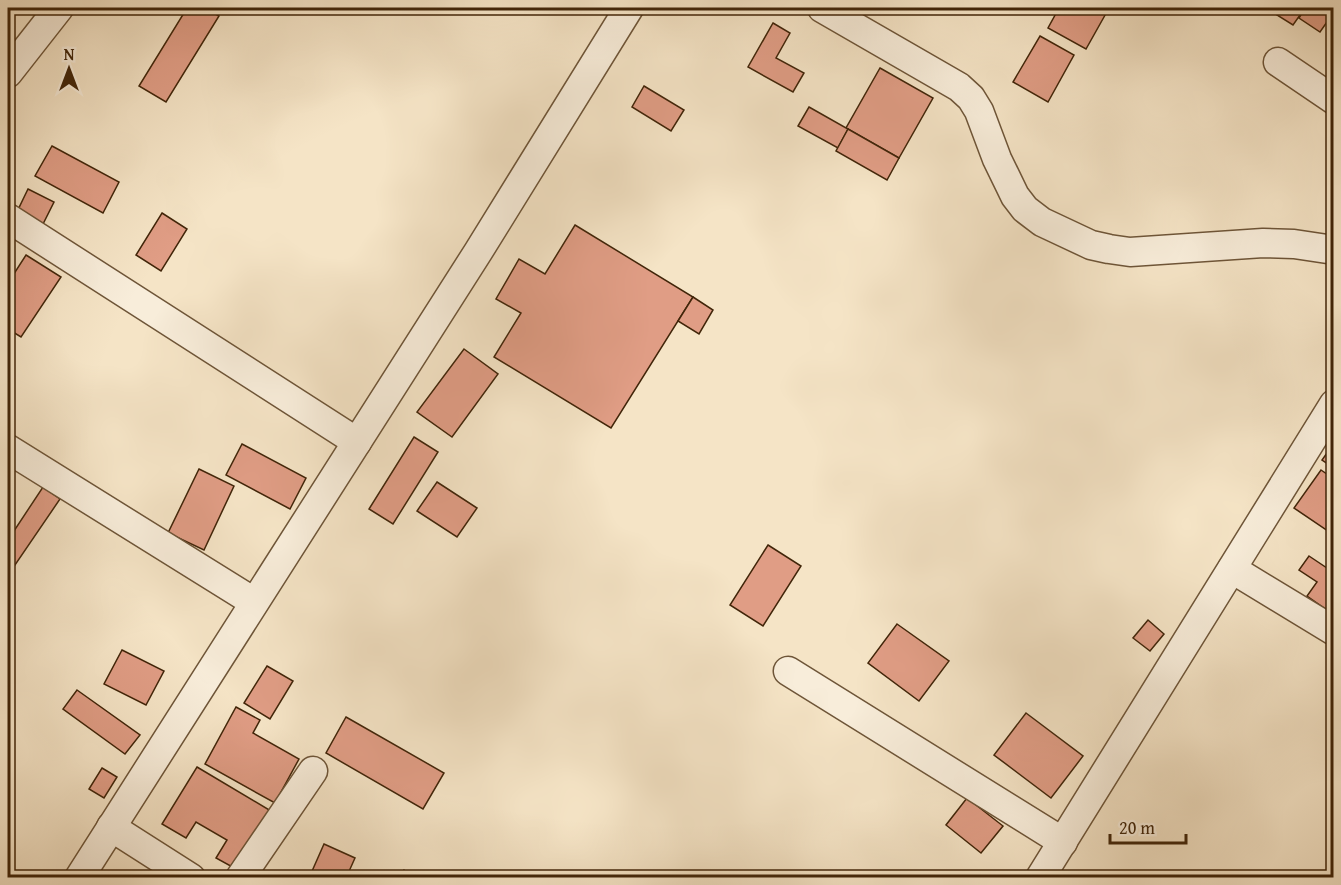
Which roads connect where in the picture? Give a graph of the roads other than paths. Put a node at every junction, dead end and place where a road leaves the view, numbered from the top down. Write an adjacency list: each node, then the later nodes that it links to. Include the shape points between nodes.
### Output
1 (59, 8): 5 (street)
2 (630, 8): 10 (street)
3 (822, 8): 8 (street, via 959,87 971,98 1014,196 1042,222 1091,245 1130,252 1263,243)
4 (1278, 62): 6 (street)
5 (8, 73)
6 (1334, 100)
7 (8, 218): 10 (street)
8 (1334, 250)
9 (1334, 404): 12 (street)
10 (357, 442): 13 (street)
11 (8, 449): 13 (street)
12 (1232, 568): 14 (street); 18 (street)
13 (254, 602): 17 (street)
14 (1334, 631)
15 (788, 671): 18 (street)
16 (313, 771): 21 (street)
17 (111, 827): 19 (street); 20 (street)
18 (1063, 842): 22 (street)
19 (79, 878)
20 (190, 878)
21 (240, 878)
22 (1040, 878)

